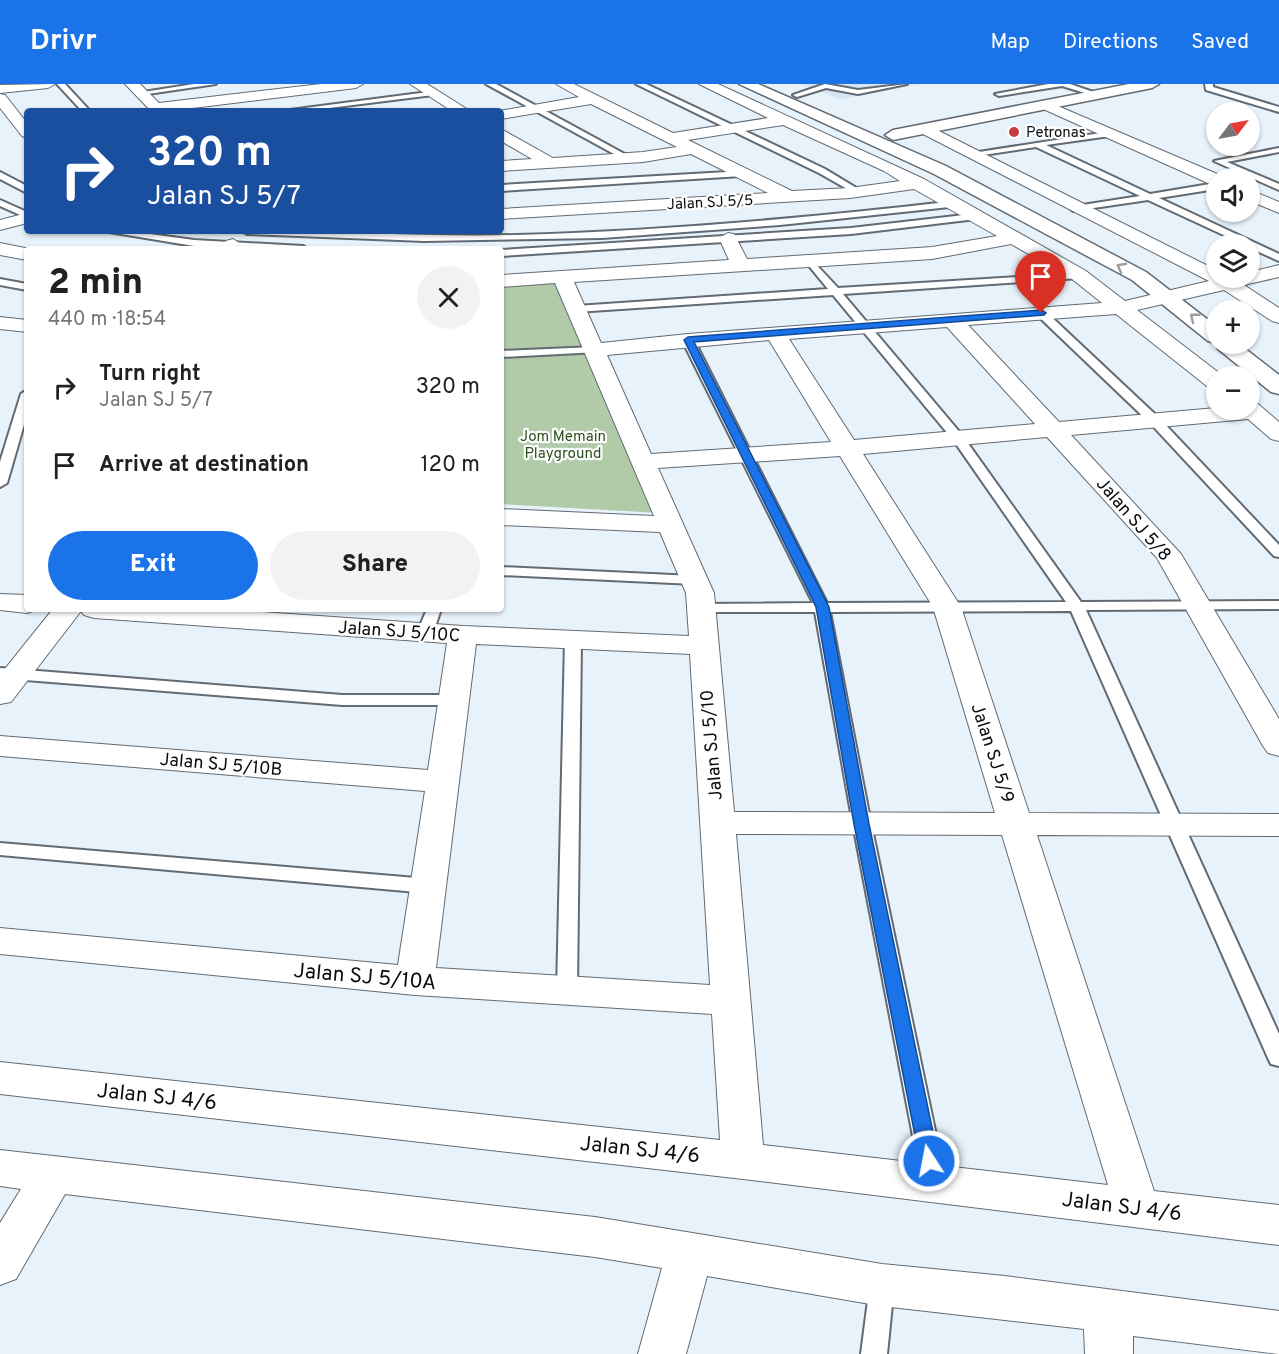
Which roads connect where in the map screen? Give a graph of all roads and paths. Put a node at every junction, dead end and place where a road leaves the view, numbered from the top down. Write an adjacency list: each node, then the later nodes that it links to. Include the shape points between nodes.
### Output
1 (48, 84): 18 (street)
2 (61, 84): 26 (lane)
3 (212, 84): 17 (lane)
4 (356, 84): 14 (street)
5 (417, 84): 20 (street)
6 (490, 84): 31 (lane)
7 (640, 84): 35 (lane)
8 (706, 84): 34 (street)
9 (746, 84): 97 (street, one-way to 9, via 1139,276 940,170)
10 (771, 84): 22 (street)
11 (903, 84): 15 (lane, via 858,92)
12 (1152, 84): 23 (street)
13 (1209, 84): 32 (lane, via 1209,88)
14 (334, 85): 28 (street)
15 (823, 85): 22 (lane)
16 (567, 86): 19 (street)
17 (136, 88): 27 (street)
18 (0, 89)
19 (596, 92): 31 (street); 41 (street)
20 (433, 93): 29 (lane); 30 (street)
21 (999, 94): 23 (lane, via 1062,84)
22 (797, 95): 39 (street)
23 (1098, 95): 25 (street)
24 (0, 98): 36 (street)
25 (1046, 105): 37 (street); 38 (street)
26 (83, 108)
27 (155, 108)
28 (171, 108)
29 (310, 108)
30 (457, 108)
31 (538, 109): 33 (street); 46 (lane)
32 (1279, 110)
33 (504, 115)
34 (784, 120): 35 (street); 54 (street)
35 (732, 128): 41 (street); 59 (lane)
36 (24, 129)
37 (924, 129): 39 (street); 45 (street)
38 (1107, 134): 42 (lane); 51 (street)
39 (893, 135): 86 (street)
40 (504, 136): 47 (street)
41 (671, 138): 43 (street)
42 (1037, 144): 45 (lane); 60 (lane)
43 (693, 149): 46 (street); 50 (street)
44 (1279, 150): 49 (lane, via 1218,161)
45 (969, 153): 66 (street)
46 (628, 158): 47 (street)
47 (550, 163): 48 (street)
48 (504, 166)
49 (1231, 167): 51 (lane); 55 (lane)
50 (742, 173): 57 (lane); 61 (street)
51 (1199, 173): 53 (street)
52 (0, 175): 56 (lane)
53 (1206, 176)
54 (918, 183): 59 (street, Jalan SJ 5/5); 65 (street)
55 (1279, 187)
56 (24, 188)
57 (504, 188)
58 (1206, 188): 60 (lane)
59 (859, 192): 61 (street, Jalan SJ 5/5)
60 (1151, 196): 66 (lane); 83 (lane)
61 (791, 197): 63 (street, Jalan SJ 5/5)
62 (1260, 199): 67 (street)
63 (743, 200): 68 (street, Jalan SJ 5/5); 72 (street)
64 (0, 203): 69 (lane)
65 (956, 204): 70 (street); 72 (lane)
66 (1076, 208): 88 (street)
67 (1279, 208)
68 (504, 214): 76 (street)
69 (24, 215)
70 (973, 216): 77 (lane, via 850,231); 78 (street)
71 (24, 217): 73 (street)
72 (759, 223): 76 (lane)
73 (0, 225)
74 (131, 234): 79 (lane)
75 (285, 234): 76 (lane)
76 (515, 237)
77 (728, 238): 81 (lane); 85 (street)
78 (1016, 238): 84 (street, via 932,253); 89 (street)
79 (222, 246)
80 (2, 251): 82 (street)
81 (504, 253)
82 (24, 255)
83 (1279, 258)
84 (810, 261): 85 (street); 98 (lane)
85 (740, 266): 91 (street)
86 (1156, 268)
87 (1279, 271): 90 (street)
88 (1206, 273)
89 (1079, 275): 98 (lane); 101 (street)
90 (1260, 275)
91 (562, 277): 92 (street); 102 (street, Jalan SJ 5/10)
92 (504, 281)
93 (0, 282): 94 (lane)
94 (24, 286)
95 (1207, 288): 99 (street)
96 (1235, 288): 104 (street)
97 (1173, 289): 99 (street); 101 (street); 107 (street, one-way to 97)
98 (835, 291): 102 (lane); 109 (lane)
99 (1191, 292): 100 (street)
100 (1206, 303)
101 (1124, 308): 103 (street); 117 (street)
102 (576, 309): 113 (street, Jalan SJ 5/10)
103 (1041, 313): 105 (street); 122 (lane)
104 (1279, 316)
105 (952, 320): 109 (street); 123 (street, Jalan SJ 5/8)
106 (0, 323): 108 (street)
107 (1206, 325)
108 (24, 326)
109 (864, 327): 110 (street); 127 (lane)
110 (775, 333): 111 (street); 128 (street, Jalan SJ 5/9)
111 (688, 340): 113 (street); 129 (lane)
112 (1260, 344): 114 (street)
113 (594, 350): 115 (lane); 130 (street, Jalan SJ 5/10)
114 (1272, 353)
115 (504, 354)
116 (1238, 354): 118 (street)
117 (1206, 374)
118 (1279, 387)
119 (24, 404): 124 (lane)
120 (1206, 416): 122 (street)
121 (1260, 418): 126 (street)
122 (1155, 421): 123 (street); 134 (lane)
123 (1053, 430): 127 (street); 141 (street, Jalan SJ 5/8, via 1168,554)
124 (15, 433): 125 (lane); 131 (lane)
125 (0, 434)
126 (1279, 434)
127 (958, 438): 128 (street); 140 (lane)
128 (847, 448): 129 (street); 143 (street, Jalan SJ 5/9)
129 (748, 455): 130 (street); 142 (lane)
130 (643, 462): 133 (street, Jalan SJ 5/10)
131 (0, 483)
132 (504, 517): 133 (street)
133 (670, 525): 136 (street, Jalan SJ 5/10)
134 (1279, 553)
135 (504, 571): 136 (lane)
136 (697, 594): 142 (lane); 150 (street, Jalan SJ 5/10)
137 (0, 602): 138 (street)
138 (24, 604)
139 (1279, 605): 141 (lane)
140 (1077, 606): 141 (lane); 143 (lane); 159 (lane)
141 (1198, 606): 154 (street, Jalan SJ 5/8)
142 (822, 607): 143 (lane); 157 (lane)
143 (947, 607): 158 (street, Jalan SJ 5/9)
144 (65, 612): 151 (street)
145 (169, 612): 146 (street, Jalan SJ 5/10C)
146 (194, 613): 147 (street, Jalan SJ 5/10C)
147 (430, 621): 148 (street, Jalan SJ 5/10C)
148 (463, 635): 149 (street, Jalan SJ 5/10C); 152 (street)
149 (573, 640): 150 (street, Jalan SJ 5/10C); 165 (lane)
150 (704, 646): 156 (street, Jalan SJ 5/10)
151 (6, 681): 152 (lane, via 342,700)
152 (454, 700): 155 (street)
153 (0, 746): 155 (street, Jalan SJ 5/10B)
154 (1279, 746)
155 (443, 782): 162 (street)
156 (717, 823): 157 (street); 166 (street, Jalan SJ 5/10)
157 (861, 824): 158 (street); 172 (lane)
158 (1016, 824): 159 (street); 173 (street, Jalan SJ 5/9)
159 (1176, 825): 160 (street); 167 (lane)
160 (1279, 825)
161 (0, 849): 162 (lane)
162 (428, 886): 164 (street)
163 (0, 941): 164 (street, Jalan SJ 5/10A)
164 (415, 981): 165 (street, Jalan SJ 5/10A)
165 (567, 991): 166 (street, Jalan SJ 5/10A)
166 (731, 1001): 169 (street, Jalan SJ 5/10)
167 (1279, 1058)
168 (0, 1078): 169 (street, Jalan SJ 4/6)
169 (743, 1161): 172 (street, Jalan SJ 4/6)
170 (0, 1168): 171 (street)
171 (53, 1175): 175 (street); 176 (street)
172 (934, 1183): 173 (street, Jalan SJ 4/6)
173 (1137, 1208): 174 (street, Jalan SJ 4/6)
174 (1279, 1225)
175 (690, 1251): 177 (street); 180 (street)
176 (0, 1264)
177 (882, 1285): 178 (street); 181 (lane)
178 (1108, 1332): 179 (street)
179 (1279, 1333)
180 (662, 1354)
181 (874, 1354)

